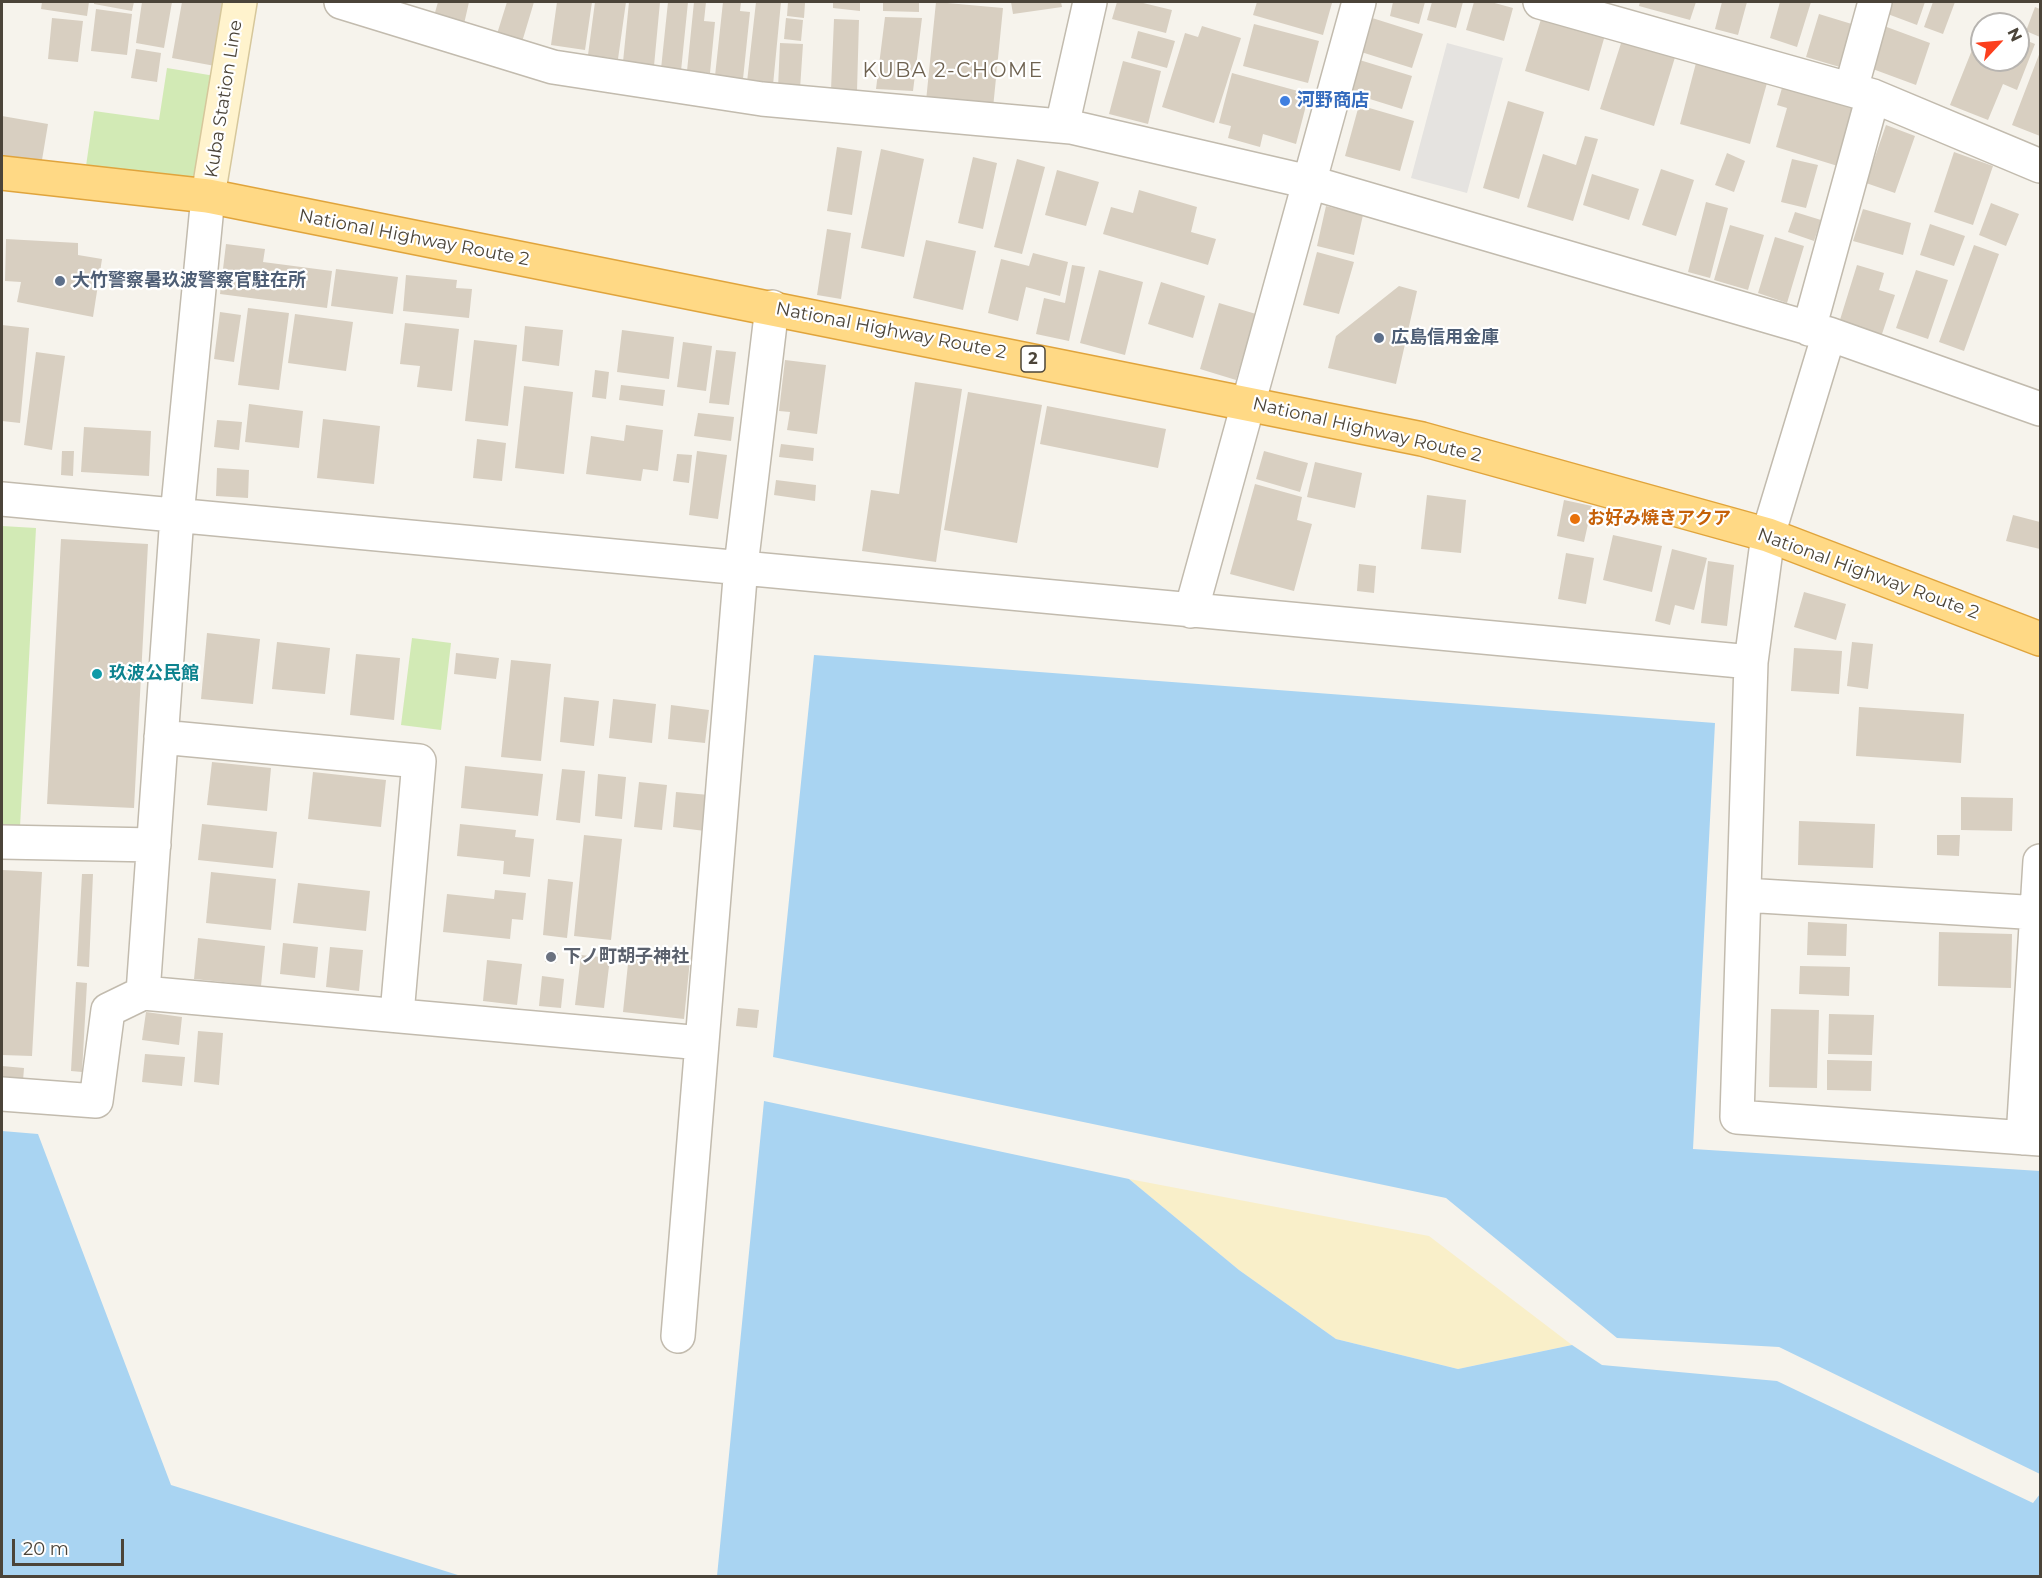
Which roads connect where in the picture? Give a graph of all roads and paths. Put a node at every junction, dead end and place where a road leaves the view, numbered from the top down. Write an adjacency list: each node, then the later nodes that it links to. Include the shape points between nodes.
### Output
1 (240, 2): 12 (main road, Kuba Station Line)
2 (342, 2): 8 (street, via 554,67 762,99)
3 (1090, 2): 8 (street)
4 (1359, 2): 11 (street)
5 (1540, 2): 7 (street)
6 (1875, 2): 7 (street)
7 (1862, 92): 9 (street); 14 (street)
8 (1062, 126): 11 (street)
9 (2040, 166)
10 (2, 173): 12 (highway, National Highway Route 2 / 2)
11 (1309, 182): 14 (street); 15 (street)
12 (208, 196): 13 (highway, National Highway Route 2 / 2); 18 (street)
13 (772, 307): 15 (highway, National Highway Route 2 / 2); 20 (street)
14 (1819, 332): 16 (street); 19 (street)
15 (1249, 402): 19 (highway, National Highway Route 2 / 2, via 1422,439); 21 (street)
16 (2040, 409)
17 (2, 499): 18 (street)
18 (177, 516): 20 (street); 24 (street)
19 (1768, 535): 22 (highway, National Highway Route 2 / 2); 23 (street)
20 (741, 566): 21 (street); 32 (street)
21 (1191, 611): 23 (street)
22 (2040, 639)
23 (1751, 662): 28 (street)
24 (161, 737): 26 (street); 31 (street, via 419,761)
25 (2, 842): 26 (street)
26 (154, 845): 30 (street)
27 (2040, 861): 29 (street)
28 (1744, 895): 29 (street); 34 (street, via 1737,1117)
29 (2039, 913): 34 (street)
30 (143, 993): 31 (street); 33 (street, via 108,1010 96,1101)
31 (397, 1014): 32 (street)
32 (702, 1043): 35 (street)
33 (2, 1094)
34 (2032, 1139)
35 (678, 1336)

